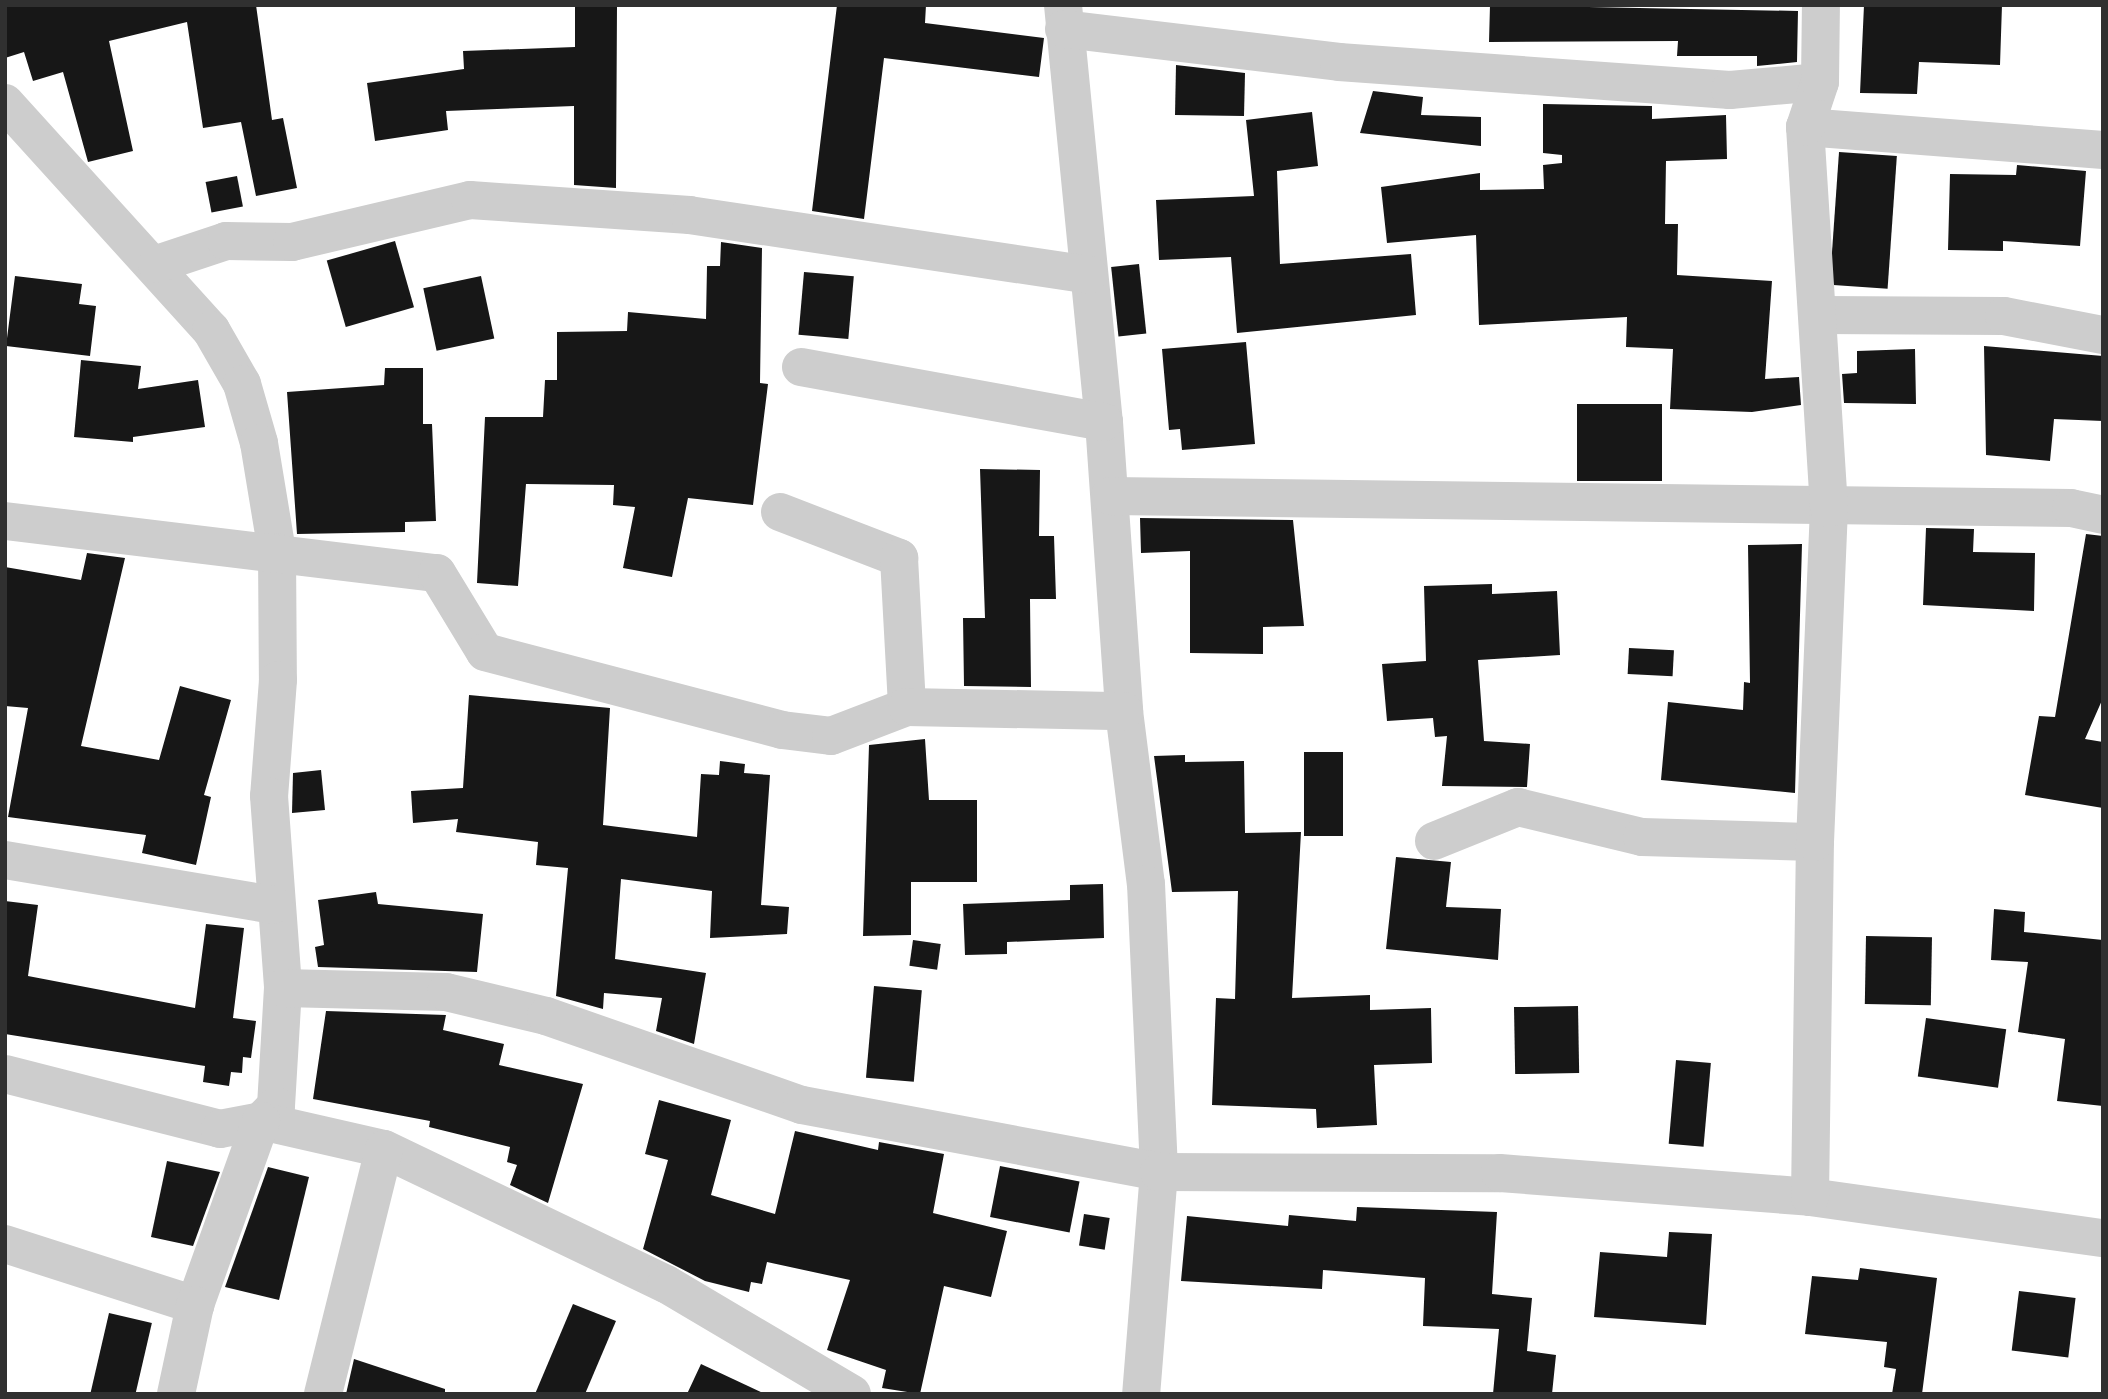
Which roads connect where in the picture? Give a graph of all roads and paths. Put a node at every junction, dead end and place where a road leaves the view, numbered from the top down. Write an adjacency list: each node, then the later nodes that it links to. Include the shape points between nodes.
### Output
1 (1821, 5): 3 (street)
2 (1063, 17): 3 (street, via 1339,62 1730,90); 8 (street)
3 (1820, 82): 5 (street)
4 (5, 103): 7 (street)
5 (1805, 127): 6 (street); 9 (street)
6 (2103, 150)
7 (157, 264): 8 (street, via 226,241 292,242 470,200 689,215); 18 (street, via 211,330 242,384)
8 (1089, 275): 12 (street)
9 (1819, 315): 10 (street, via 2004,316); 14 (street)
10 (2103, 335)
11 (801, 367): 12 (street)
12 (1104, 422): 13 (street)
13 (1110, 496): 14 (street); 20 (street)
14 (1829, 508): 16 (street, via 2071,508); 22 (street)
15 (780, 512): 19 (street, via 899,558)
16 (2103, 515)
17 (5, 521): 18 (street)
18 (277, 552): 19 (street, via 438,573 485,652 782,730 831,736); 24 (street, via 278,680 269,796)
19 (907, 707): 20 (street)
20 (1125, 711): 29 (street, via 1146,884)
21 (1434, 841): 22 (street, via 1518,807 1642,837)
22 (1815, 842): 30 (street)
23 (5, 860): 24 (street)
24 (273, 905): 25 (street)
25 (283, 988): 27 (street, via 276,1106); 29 (street, via 446,992 546,1016 802,1105)
26 (5, 1074): 27 (street, via 220,1129)
27 (261, 1121): 28 (street); 33 (street)
28 (384, 1149): 35 (street); 36 (street, via 666,1284)
29 (1159, 1172): 30 (street, via 1500,1173); 37 (street)
30 (1810, 1197): 31 (street)
31 (2103, 1238)
32 (5, 1244): 33 (street)
33 (195, 1305): 34 (street)
34 (176, 1394)
35 (323, 1394)
36 (852, 1394)
37 (1141, 1394)

